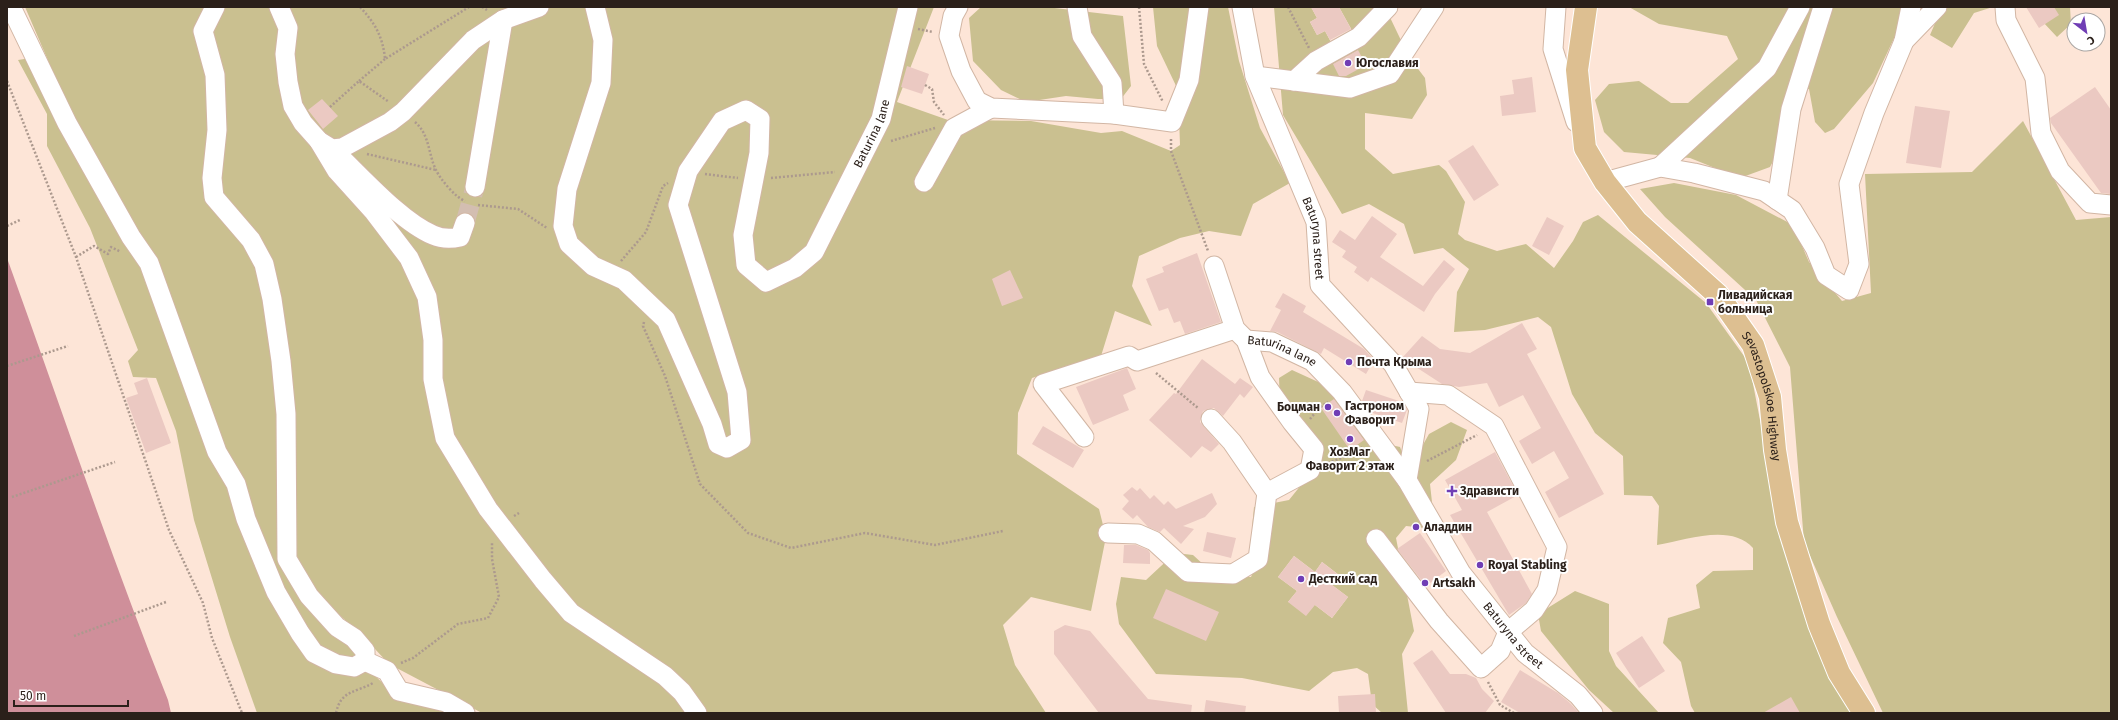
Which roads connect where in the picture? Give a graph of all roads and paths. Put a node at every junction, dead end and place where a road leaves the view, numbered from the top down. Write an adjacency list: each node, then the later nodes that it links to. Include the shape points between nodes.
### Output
1 (11, 7): 55 (street, via 67,124)
2 (214, 7): 85 (street, via 203,31 215,75 217,130 212,178 214,197 251,240 264,264 272,299 286,414 287,558 309,596 337,627 354,638 365,651)
3 (279, 7): 41 (street, via 288,28 285,54 293,106 302,123)
4 (360, 7): 29 (path, via 372,20 383,41)
5 (470, 7): 29 (path)
6 (539, 7): 25 (street)
7 (595, 7): 56 (street, via 603,40 601,83 567,189 563,226)
8 (908, 7): 26 (street, Baturina lane)
9 (958, 7): 27 (street, via 953,16)
10 (1077, 7): 37 (street, via 1082,36 1112,83)
11 (1134, 7): 12 (path)
12 (1139, 7): 38 (path, via 1144,64)
13 (1199, 7): 38 (street, via 1189,80)
14 (1242, 7): 31 (street, Baturyna street)
15 (1288, 7): 30 (path)
16 (1388, 7): 30 (street, via 1359,37)
17 (1434, 7): 34 (street, via 1390,74 1350,88)
18 (1556, 7): 42 (street, via 1553,49)
19 (1586, 7): 42 (main road, Sevastopolskoe Highway, via 1577,70)
20 (1800, 7): 43 (street, via 1767,68)
21 (1823, 7): 49 (street, via 1791,109)
22 (1936, 7): 28 (street)
23 (2005, 7): 50 (street, via 2006,20 2035,78 2041,133 2060,171 2090,203)
24 (1908, 10): 28 (street)
25 (503, 20): 41 (street, via 473,40 390,122); 48 (street)
26 (903, 26): 27 (path); 45 (street, Baturina lane, via 881,119 814,252 795,268 766,282 746,265 743,235 759,154 760,119 746,110 722,121)
27 (949, 36): 36 (street, via 960,71 977,101)
28 (1904, 41): 49 (street, via 1874,113 1849,184 1859,264 1849,290 1826,275 1815,248 1792,210)
29 (385, 59): 33 (path)
30 (1316, 61): 34 (street)
31 (1254, 76): 34 (street); 66 (street, Baturyna street, via 1316,222 1320,285 1393,364)
32 (7, 81): 57 (path)
33 (359, 81)
34 (1294, 81)
35 (925, 85): 39 (path, via 932,89 934,102)
36 (991, 108): 37 (street); 39 (street)
37 (1114, 114): 38 (street)
38 (1172, 122): 58 (path, via 1171,152)
39 (952, 126): 40 (path); 47 (street)
40 (891, 141)
41 (331, 146): 44 (path); 53 (street, via 411,223 434,236 448,239 460,237); 78 (street, via 337,171 374,212 409,258 427,297 433,340 433,379 445,438 488,510)
42 (1585, 148): 46 (main road, Sevastopolskoe Highway)
43 (1660, 167): 46 (street); 49 (street, via 1764,191)
44 (436, 170)
45 (688, 172): 59 (path, via 662,186 646,232); 60 (street, via 678,205 737,392 740,440 727,448 718,444 712,424 666,320)
46 (1609, 181): 94 (main road, Sevastopolskoe Highway, via 1637,222 1718,295 1753,345 1770,397 1775,450 1787,522 1819,624 1839,672); 95 (main road, via 1734,300 1751,326 1766,359 1782,416 1795,524 1832,631)
47 (924, 182)
48 (475, 187)
49 (1777, 200)
50 (2111, 205)
51 (484, 206): 56 (path, via 518,209)
52 (20, 220): 54 (path)
53 (465, 224)
54 (7, 226)
55 (131, 238): 57 (path, via 120,254 111,247 108,254 94,246); 85 (street, via 149,263 217,452 236,484 246,519 276,592 314,653 336,664 354,667)
56 (568, 244): 59 (street, via 593,266)
57 (76, 257): 88 (path, via 169,530 203,603 212,638)
58 (1214, 266): 61 (street)
59 (610, 273): 60 (street, via 624,280)
60 (647, 301): 79 (path, via 644,326 665,376 700,484 748,533 791,548 865,532 935,544)
61 (1240, 334): 63 (street); 65 (street, Baturina lane, via 1272,342 1312,361); 69 (street, Baturina lane, via 1260,377)
62 (68, 346): 64 (path)
63 (1137, 361): 67 (path, via 1164,378); 70 (street, via 1129,356 1043,384)
64 (7, 366)
65 (1342, 392): 69 (path, via 1319,408); 71 (street, Baturina lane)
66 (1409, 392): 68 (street, via 1448,395); 74 (street, Baturyna street, via 1419,409)
67 (1211, 419): 75 (street, via 1232,442)
68 (1494, 426): 74 (path); 83 (street, via 1556,547 1547,590 1534,610)
69 (1300, 432): 73 (street, Baturina lane, via 1314,449)
70 (1084, 437)
71 (1376, 439): 73 (path, via 1352,454); 74 (street, Baturina lane)
72 (115, 462): 76 (path)
73 (1310, 470): 75 (street)
74 (1408, 476): 83 (street, Baturyna street, via 1461,574)
75 (1267, 493): 80 (street, via 1258,559 1233,574 1188,572 1154,540 1138,534)
76 (12, 497)
77 (519, 513): 78 (path)
78 (500, 525): 87 (path, via 491,544 499,597 488,618 458,624 413,658); 91 (street, via 571,613 665,676 682,692)
79 (1003, 531)
80 (1108, 533)
81 (1376, 539): 86 (street, via 1439,620)
82 (166, 602): 84 (path)
83 (1508, 632): 86 (street, via 1500,651); 93 (street, Baturyna street, via 1525,653 1578,695)
84 (74, 636)
85 (364, 661): 87 (street)
86 (1481, 668): 92 (path, via 1500,705)
87 (387, 671): 89 (path, via 384,677 344,695); 90 (street, via 399,691 446,702)
88 (242, 713)
89 (336, 713)
90 (465, 713)
91 (697, 713)
92 (1514, 713)
93 (1593, 713)
94 (1864, 713)
95 (1876, 713)

